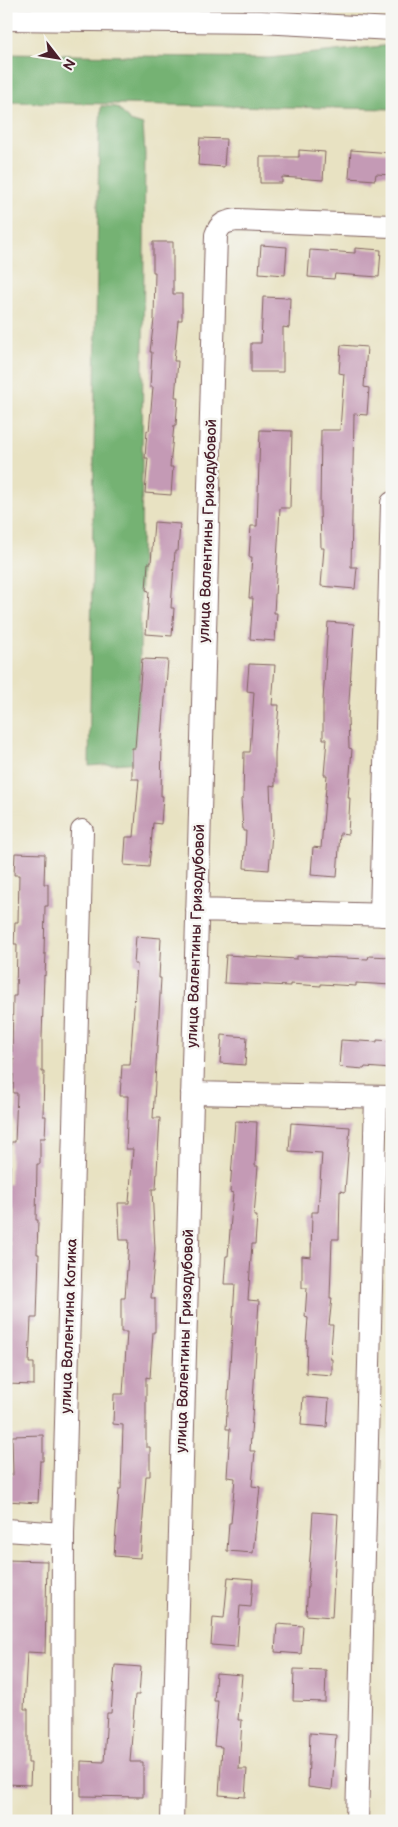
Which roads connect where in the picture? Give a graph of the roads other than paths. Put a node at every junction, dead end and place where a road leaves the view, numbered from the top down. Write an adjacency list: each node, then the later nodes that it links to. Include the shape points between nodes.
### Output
1 (65, 13): 2 (street); 3 (street)
2 (257, 14): 4 (street)
3 (6, 19)
4 (392, 29)
5 (392, 226): 8 (street, улица Валентины Гризодубовой, via 237,220 225,222 216,235)
6 (392, 503): 9 (street)
7 (82, 831): 13 (street, улица Валентина Котика)
8 (197, 910): 9 (street); 10 (street, улица Валентины Гризодубовой)
9 (386, 915)
10 (192, 1093): 11 (street); 15 (street, улица Валентины Гризодубовой)
11 (384, 1097): 16 (street)
12 (6, 1530): 13 (street)
13 (63, 1534): 14 (street, улица Валентина Котика)
14 (62, 1821)
15 (172, 1821)
16 (357, 1821)

